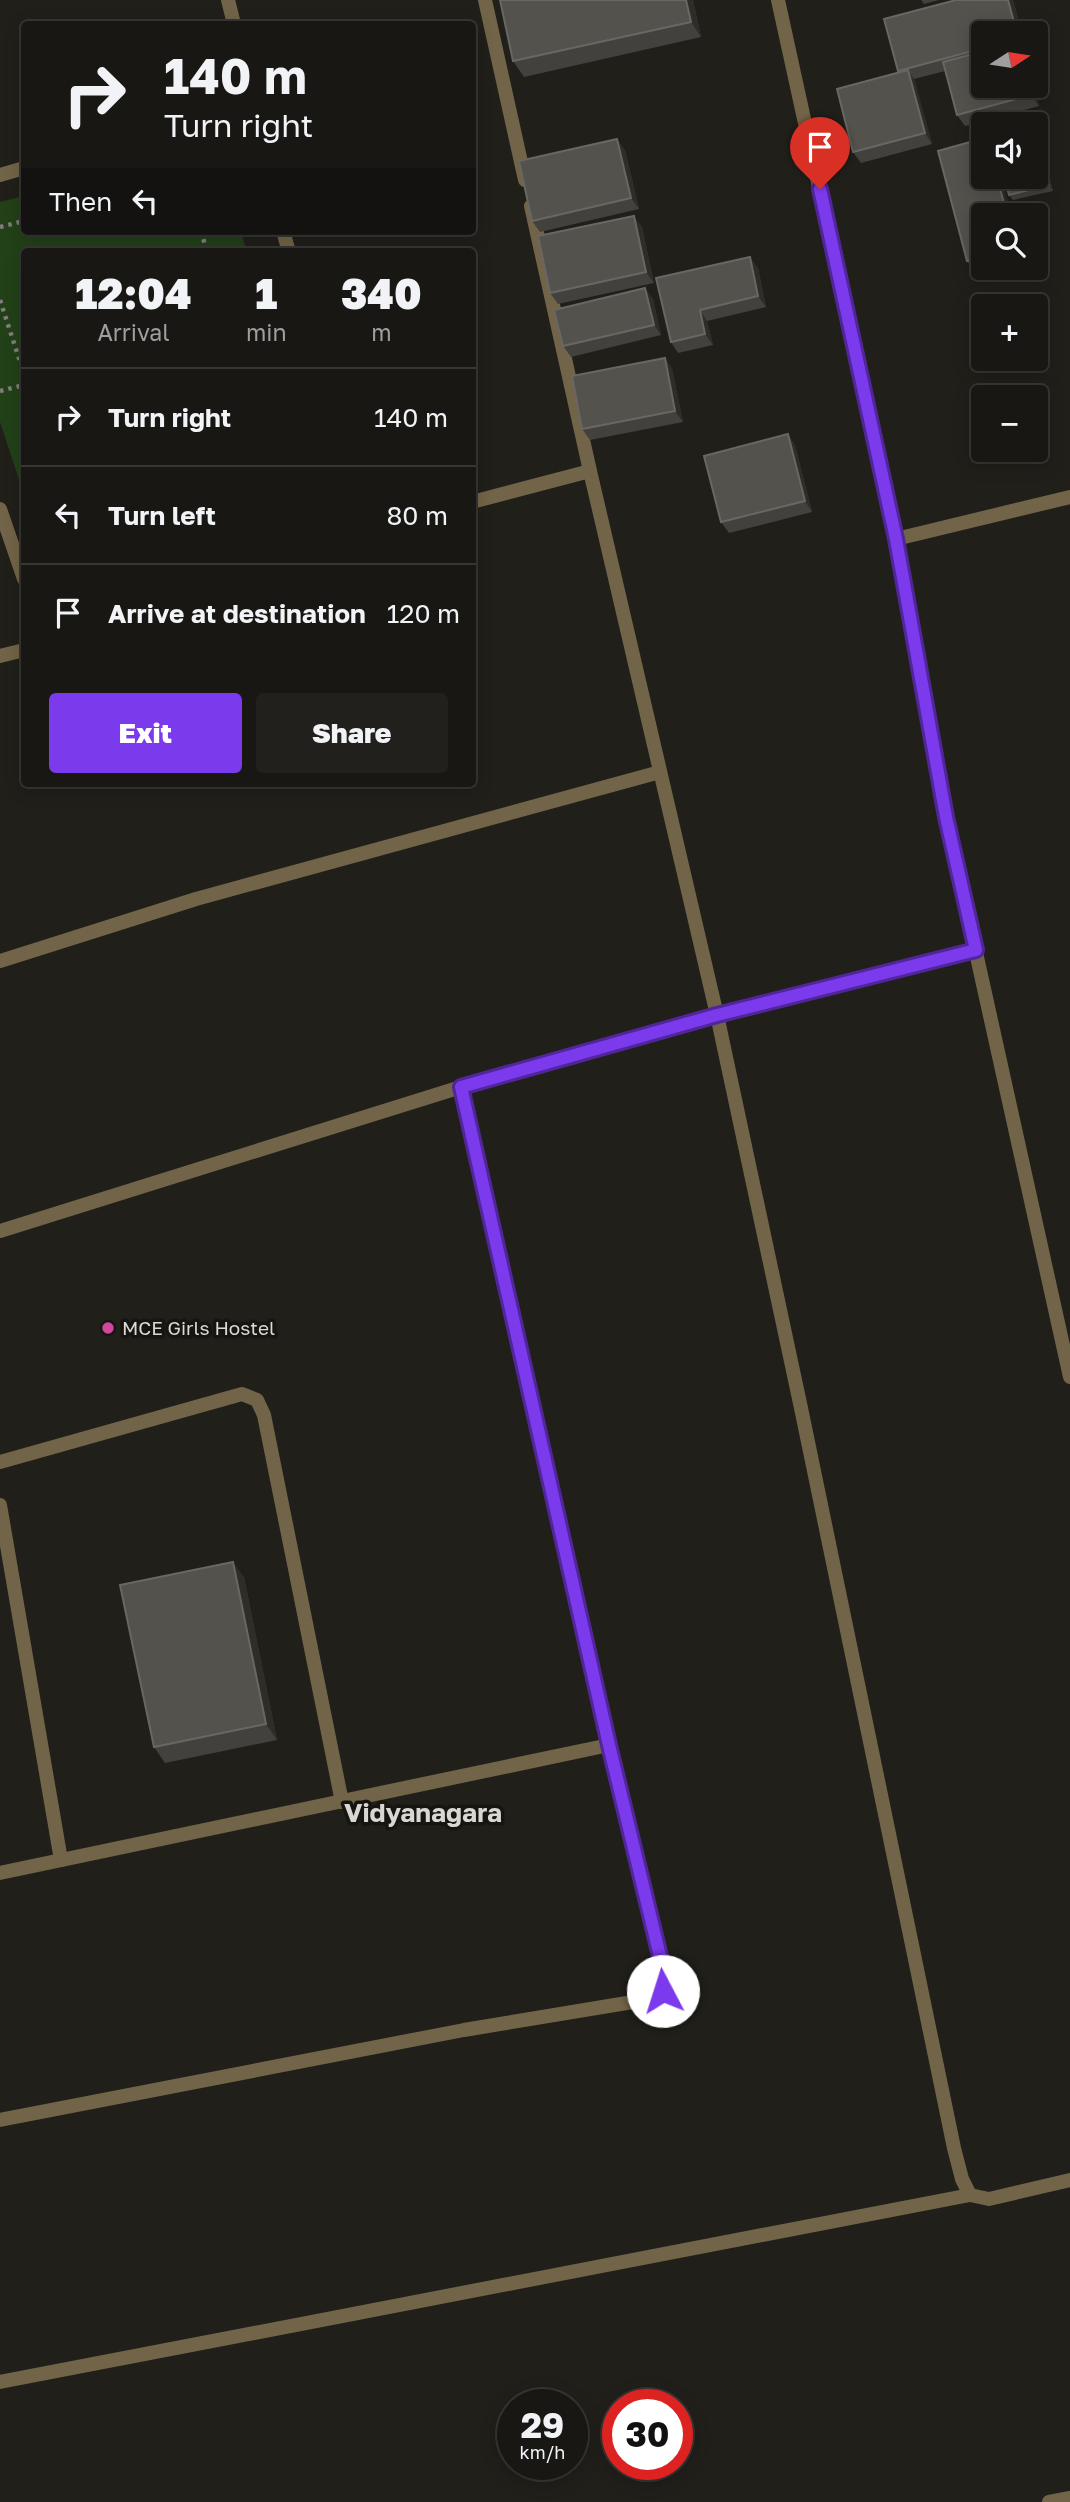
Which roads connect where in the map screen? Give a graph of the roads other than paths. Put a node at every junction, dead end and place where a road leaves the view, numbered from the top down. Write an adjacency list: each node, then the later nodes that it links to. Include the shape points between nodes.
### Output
1 (229, 0): 4 (street)
2 (485, 0): 7 (street)
3 (778, 0): 11 (street)
4 (233, 21)
5 (21, 169): 6 (street)
6 (0, 175)
7 (590, 471): 9 (street); 15 (street)
8 (1070, 496): 11 (street)
9 (476, 501)
10 (0, 509): 12 (street)
11 (896, 539): 16 (street, via 946,817)
12 (21, 570)
13 (21, 651): 14 (street)
14 (0, 656)
15 (660, 772): 17 (street, via 196,899); 18 (street)
16 (976, 950): 18 (street); 21 (street)
17 (0, 961)
18 (717, 1015): 19 (street); 30 (street, via 954,2148)
19 (461, 1087): 20 (street); 24 (street)
20 (0, 1231)
21 (1070, 1377)
22 (0, 1462): 25 (street, via 243,1394 257,1400 264,1415)
23 (0, 1505): 26 (street)
24 (609, 1745): 25 (street); 28 (street, via 665,1977 663,1991 651,2000 464,2030)
25 (342, 1802): 26 (street)
26 (61, 1860): 27 (street)
27 (0, 1873)
28 (0, 2120)
29 (1070, 2179): 30 (street, via 989,2199)
30 (970, 2195): 31 (street)
31 (0, 2382)
32 (1070, 2498): 33 (street)
33 (1049, 2502)

